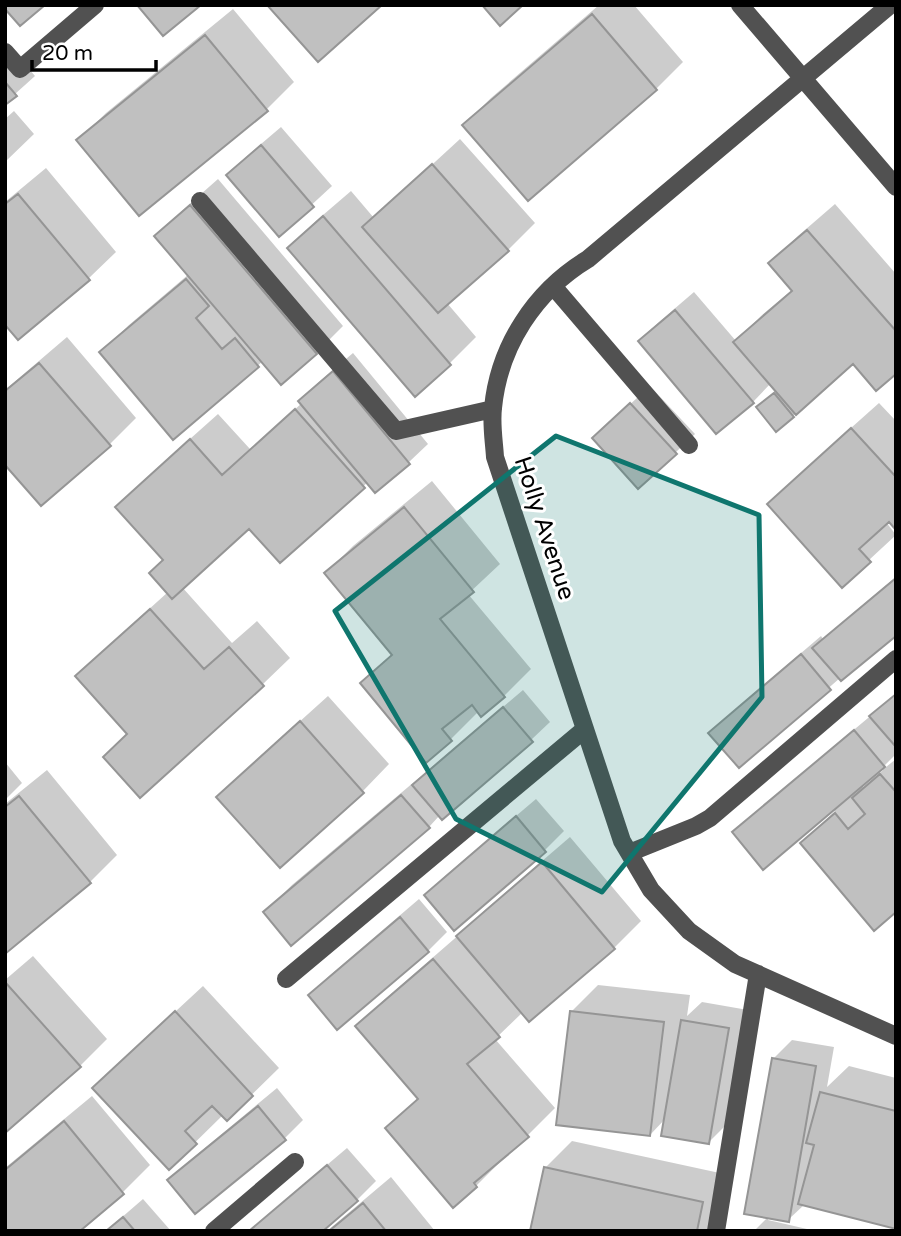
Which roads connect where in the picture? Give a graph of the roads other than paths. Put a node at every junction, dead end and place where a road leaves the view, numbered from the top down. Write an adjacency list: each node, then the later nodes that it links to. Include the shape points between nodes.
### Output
1 (95, 5): 4 (street, via 20,69)
2 (740, 5): 5 (street)
3 (890, 5): 5 (street, Holly Avenue)
4 (5, 52)
5 (802, 78): 6 (street); 8 (street, Holly Avenue)
6 (896, 187)
7 (200, 201): 9 (street, via 396,432)
8 (553, 286): 9 (street, Holly Avenue, via 518,329 502,363); 10 (street)
9 (493, 409): 12 (street, Holly Avenue, via 495,457)
10 (689, 445)
11 (896, 659): 13 (street, via 710,818)
12 (585, 729): 13 (street, Holly Avenue); 15 (street)
13 (629, 853): 14 (street, Holly Avenue, via 650,890 689,931 735,964)
14 (758, 974): 16 (street, Holly Avenue); 19 (street)
15 (286, 979)
16 (896, 1036)
17 (295, 1162): 18 (street)
18 (214, 1231)
19 (716, 1231)

